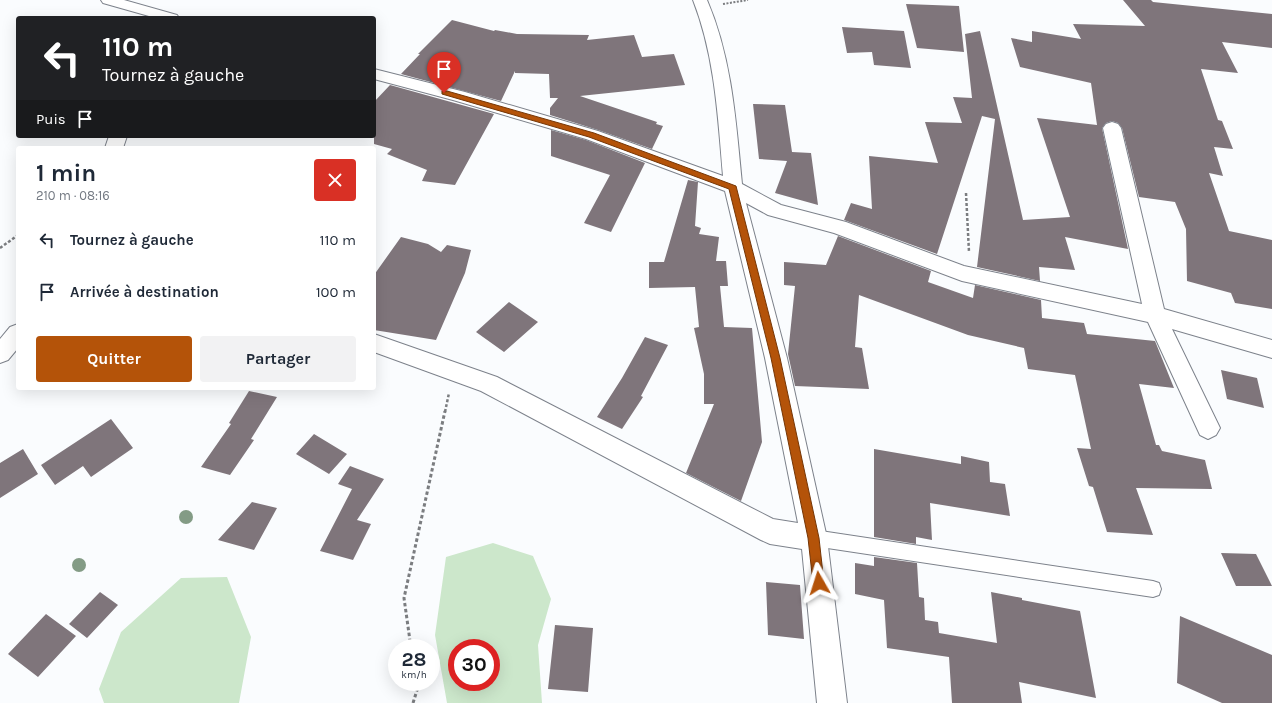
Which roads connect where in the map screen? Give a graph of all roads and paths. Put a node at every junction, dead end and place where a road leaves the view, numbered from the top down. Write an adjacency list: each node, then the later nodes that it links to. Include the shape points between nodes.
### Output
1 (108, 0): 3 (street)
2 (700, 0): 7 (street, via 707,17 725,94)
3 (149, 10): 4 (street)
4 (166, 16)
5 (376, 75): 7 (street, via 592,135)
6 (1112, 128): 12 (street)
7 (733, 187): 11 (street, via 775,210 839,227); 19 (street, via 776,358)
8 (966, 193): 11 (path)
9 (16, 236): 10 (path)
10 (0, 248)
11 (969, 275): 12 (street)
12 (1156, 315): 15 (street); 18 (street)
13 (16, 335): 16 (street)
14 (376, 344): 17 (street)
15 (1272, 349)
16 (0, 354)
17 (454, 372): 19 (street, via 488,384 770,531); 21 (path, via 404,598)
18 (1208, 428)
19 (814, 538): 20 (lane); 24 (street)
20 (1153, 589)
21 (411, 639)
22 (417, 691): 23 (path)
23 (413, 703)
24 (832, 703)

